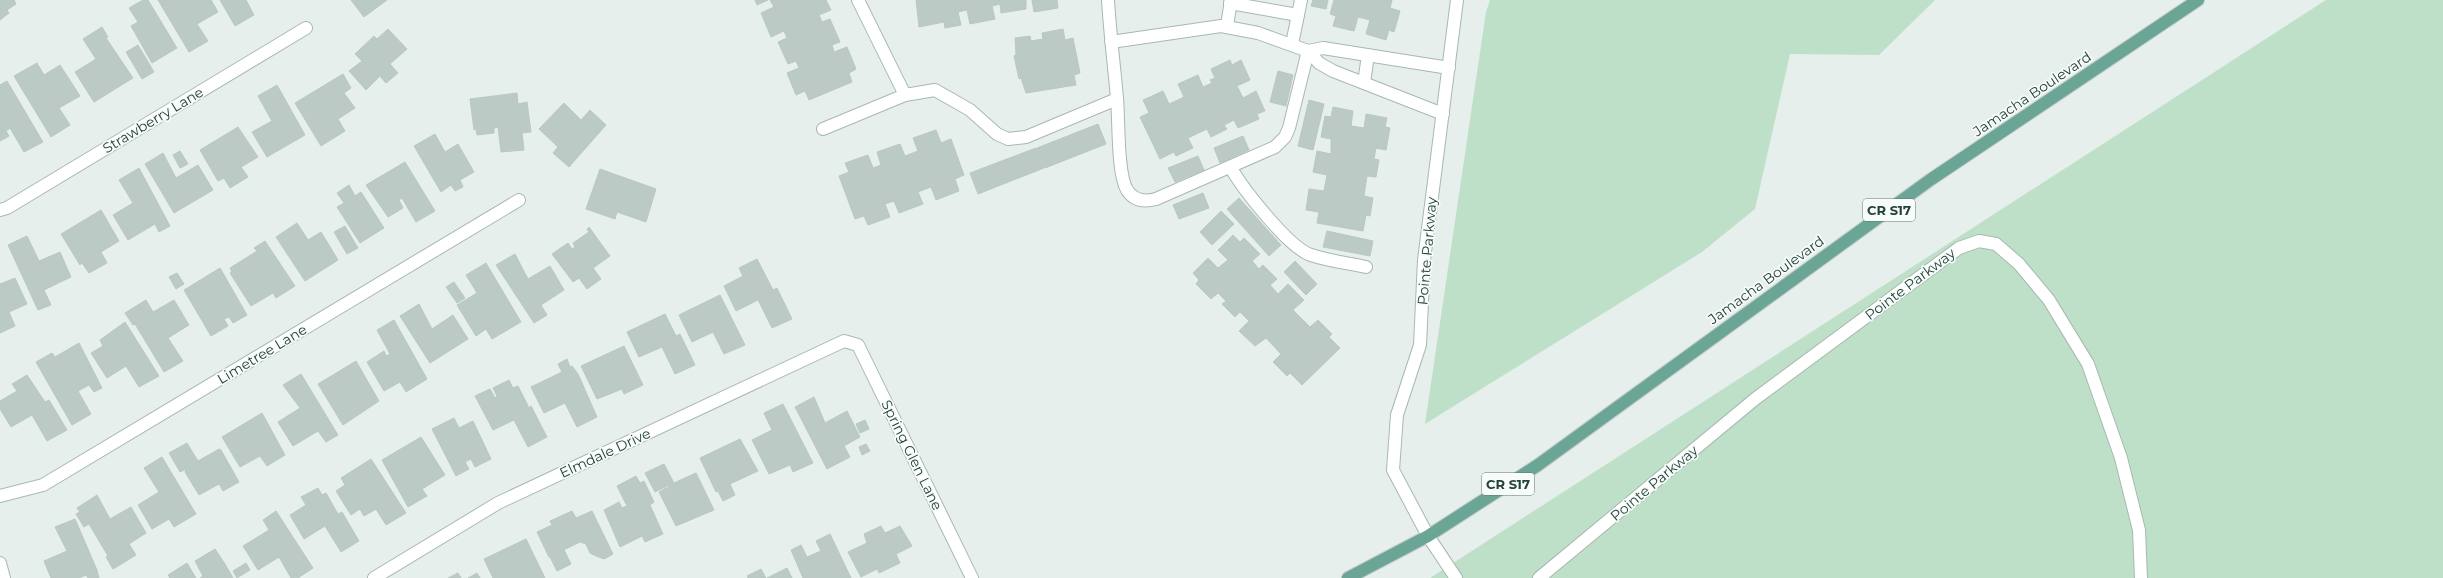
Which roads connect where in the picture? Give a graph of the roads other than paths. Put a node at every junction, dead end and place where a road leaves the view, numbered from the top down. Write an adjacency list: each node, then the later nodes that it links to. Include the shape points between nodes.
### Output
1 (858, 0): 16 (street)
2 (1108, 0): 10 (street)
3 (1301, 0): 7 (street)
4 (1457, 0): 14 (street, Pointe Parkway)
5 (2198, 0): 26 (main road, Jamacha Boulevard / CR S17, via 1930,180 1538,465)
6 (1230, 1): 7 (street); 8 (street)
7 (1298, 15): 11 (street)
8 (1227, 26): 10 (street); 11 (street)
9 (306, 28): 22 (street, Strawberry Lane)
10 (1111, 42): 17 (street)
11 (1292, 44): 12 (street)
12 (1308, 51): 13 (street, via 1323,48); 15 (street, via 1319,63); 20 (street, via 1285,137 1275,147)
13 (1368, 55): 14 (street); 15 (street)
14 (1449, 68): 18 (street, Pointe Parkway)
15 (1364, 83): 18 (street)
16 (904, 95): 17 (street, via 935,90 970,110 997,134 1008,138 1026,137); 19 (street)
17 (1117, 99): 20 (street, via 1122,173 1127,190 1135,198 1145,202 1156,199)
18 (1443, 114): 26 (street, Pointe Parkway, via 1424,260 1420,345 1397,415 1393,470)
19 (823, 129)
20 (1231, 168): 23 (street, via 1240,183 1297,246 1310,255)
21 (519, 200): 25 (street, Limetree Lane, via 43,485)
22 (0, 210)
23 (1366, 266)
24 (844, 341): 28 (street, Spring Glen Lane, via 858,345); 30 (street, Elmdale Drive, via 498,503)
25 (0, 496)
26 (1428, 536): 31 (main road, Jamacha Boulevard / CR S17); 32 (street, Pointe Parkway)
27 (0, 563): 29 (street)
28 (967, 576)
29 (4, 578)
30 (374, 578)
31 (1348, 578)
32 (1456, 578)
33 (1539, 578): 34 (street, Pointe Parkway, via 1755,399 1960,248 1979,241 1996,244 2019,264 2049,300 2088,364 2121,458 2139,530)
34 (2141, 578)

